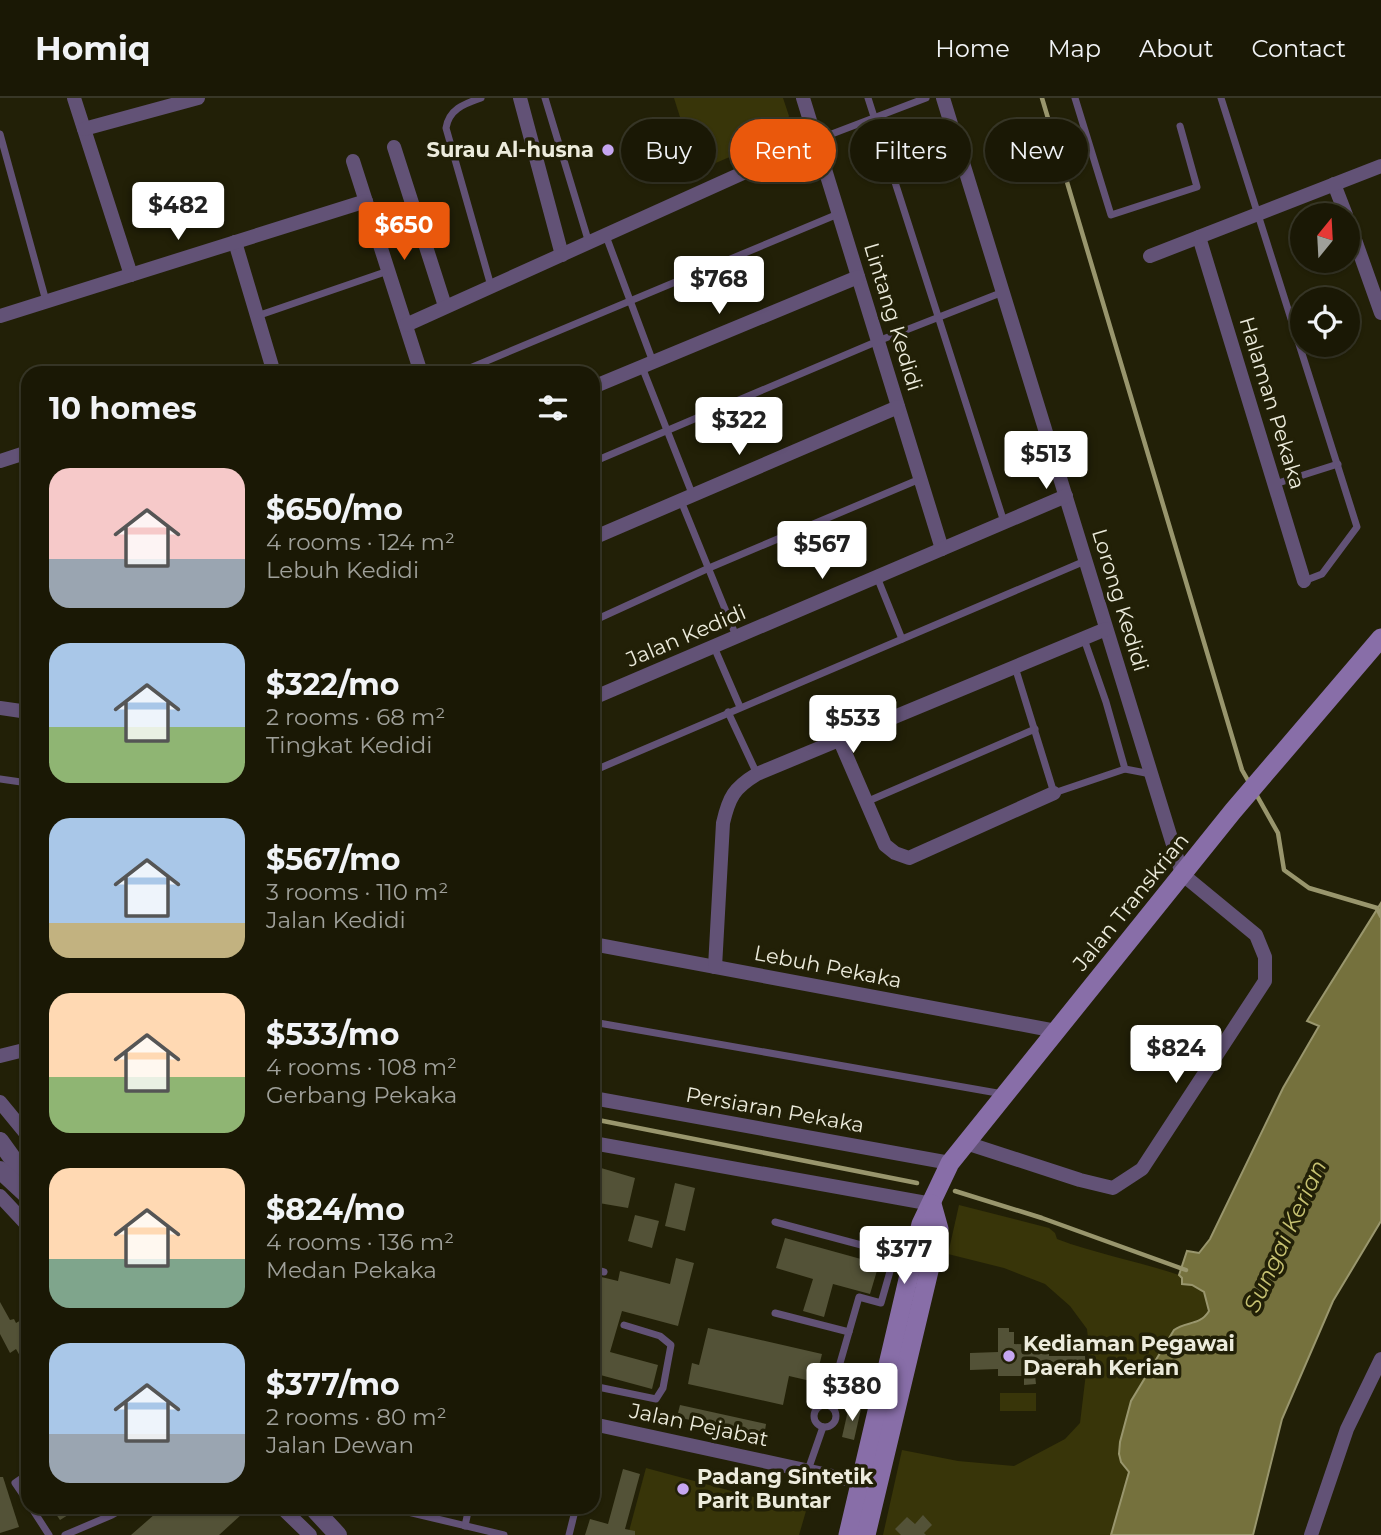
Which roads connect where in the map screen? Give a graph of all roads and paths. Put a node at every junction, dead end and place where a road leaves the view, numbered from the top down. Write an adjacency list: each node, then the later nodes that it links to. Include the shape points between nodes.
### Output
1 (74, 98): 15 (street)
2 (198, 98): 15 (street)
3 (481, 98): 38 (lane, via 453,111 446,128)
4 (520, 98): 33 (street)
5 (545, 98): 31 (lane)
6 (803, 98): 13 (street, Lintang Kedidi)
7 (868, 98): 12 (lane)
8 (926, 98): 12 (lane)
9 (943, 98): 39 (street, Lorong Kedidi)
10 (1075, 98): 14 (lane, via 1111,215 1197,187)
11 (1222, 98): 27 (lane)
12 (874, 118): 16 (lane); 46 (lane)
13 (810, 119)
14 (1180, 126)
15 (84, 129): 36 (street)
16 (836, 132)
17 (0, 134): 41 (lane)
18 (394, 147): 42 (street)
19 (354, 161): 24 (street)
20 (1381, 166): 23 (street)
21 (730, 179): 28 (street)
22 (829, 182): 26 (street, Lintang Kedidi)
23 (1335, 184): 25 (street); 27 (street)
24 (366, 201): 30 (street); 35 (street)
25 (1342, 203)
26 (839, 214): 37 (street, Lintang Kedidi); 40 (lane)
27 (1259, 214): 29 (street); 59 (lane)
28 (606, 236): 31 (street); 40 (lane)
29 (1199, 237): 34 (street); 61 (street, Halaman Pekaka)
30 (235, 242): 36 (street); 45 (street)
31 (589, 243): 33 (street)
32 (1360, 254): 43 (street)
33 (562, 255): 38 (street)
34 (1150, 256)
35 (389, 271): 45 (lane); 47 (street)
36 (131, 275): 41 (street)
37 (858, 277): 48 (street, Lintang Kedidi); 49 (street)
38 (491, 286): 42 (street)
39 (1003, 292): 46 (lane); 62 (street, Lorong Kedidi)
40 (630, 301): 49 (lane); 52 (lane)
41 (46, 302): 44 (street)
42 (445, 306): 47 (street)
43 (1381, 313)
44 (0, 316)
45 (257, 316): 50 (street)
46 (938, 318): 48 (lane); 64 (lane)
47 (406, 326): 51 (street)
48 (878, 341): 54 (street, Lintang Kedidi); 55 (lane)
49 (648, 365): 53 (street); 55 (lane)
50 (272, 366)
51 (419, 366)
52 (475, 366)
53 (600, 384)
54 (898, 407): 60 (street, Lintang Kedidi); 63 (street)
55 (667, 430): 57 (lane); 63 (lane)
56 (21, 454): 58 (street)
57 (600, 459)
58 (0, 461)
59 (1338, 464): 61 (lane); 70 (lane, via 1357,527 1322,574)
60 (921, 478): 66 (street, Lintang Kedidi); 68 (lane)
61 (1275, 484): 70 (street, Halaman Pekaka)
62 (1066, 496): 64 (street, Jalan Kedidi); 67 (street, Lorong Kedidi)
63 (687, 498): 65 (street); 68 (lane)
64 (1004, 522): 66 (street, Jalan Kedidi)
65 (600, 535)
66 (942, 549): 69 (street, Jalan Kedidi)
67 (1085, 561): 72 (street, Lorong Kedidi); 75 (lane)
68 (709, 568): 71 (lane); 73 (lane)
69 (877, 577): 73 (street, Jalan Kedidi); 75 (lane)
70 (1304, 581)
71 (600, 618)
72 (1106, 629): 76 (street); 89 (street, Lorong Kedidi)
73 (737, 637): 77 (street, Jalan Kedidi)
74 (1381, 638): 94 (main road, Jalan Transkrian)
75 (902, 639): 80 (lane)
76 (1084, 639): 78 (street); 87 (lane)
77 (714, 647): 79 (street, Jalan Kedidi); 80 (lane)
78 (1016, 667): 84 (lane); 85 (street)
79 (600, 695)
80 (740, 707): 83 (lane)
81 (0, 708): 82 (street)
82 (21, 711)
83 (728, 712): 86 (lane); 88 (lane)
84 (1035, 729): 92 (lane); 93 (lane)
85 (840, 741): 88 (street); 93 (street)
86 (600, 768)
87 (1125, 769): 89 (lane); 92 (lane)
88 (757, 774): 96 (street, via 740,785 728,802 723,823)
89 (1151, 774): 94 (street, Lorong Kedidi)
90 (0, 779): 91 (lane)
91 (21, 782)
92 (1054, 793): 93 (street, via 909,858 885,845)
93 (866, 802)
94 (1182, 874): 98 (main road, Jalan Transkrian); 106 (street, via 1256,935 1265,957 1265,981 1142,1169 1113,1188)
95 (600, 945): 96 (street, Lebuh Pekaka)
96 (715, 967): 98 (street, Lebuh Pekaka)
97 (600, 1023): 101 (lane)
98 (1056, 1031): 101 (main road, Jalan Transkrian)
99 (21, 1051): 100 (street)
100 (0, 1056)
101 (1006, 1094): 106 (main road, Jalan Transkrian)
102 (600, 1099): 108 (street, Persiaran Pekaka)
103 (0, 1102): 104 (street)
104 (21, 1128)
105 (0, 1141): 110 (street)
106 (966, 1143): 108 (main road, Jalan Transkrian)
107 (600, 1144): 113 (street)
108 (950, 1163): 113 (main road, Jalan Transkrian)
109 (0, 1170): 111 (street)
110 (21, 1170)
111 (21, 1190)
112 (0, 1196): 114 (street)
113 (932, 1204): 128 (main road, via 939,1228)
114 (21, 1218)
115 (775, 1222): 120 (lane, via 895,1254 881,1303 859,1297)
116 (600, 1271): 117 (lane)
117 (604, 1272)
118 (775, 1313): 120 (lane)
119 (624, 1325): 122 (lane, via 660,1336 671,1345 663,1388 656,1399)
120 (849, 1332): 123 (lane)
121 (1381, 1359): 146 (street, via 1348,1429)
122 (600, 1387)
123 (828, 1405): 124 (lane, via 836,1418); 124 (lane, via 819,1406 813,1414)
124 (823, 1427): 126 (lane)
125 (600, 1429): 126 (street, Jalan Pejabat)
126 (808, 1471): 128 (street, Jalan Pejabat)
127 (21, 1479): 129 (lane, via 15,1483)
128 (869, 1485): 144 (main road); 145 (main road)
129 (21, 1492)
130 (35, 1514): 138 (lane)
131 (115, 1514): 139 (lane)
132 (288, 1514): 140 (street)
133 (318, 1514): 141 (street)
134 (416, 1514): 137 (lane)
135 (468, 1514): 137 (lane)
136 (574, 1514): 143 (lane)
137 (465, 1526): 142 (lane)
138 (49, 1535)
139 (65, 1535)
140 (310, 1535)
141 (338, 1535)
142 (504, 1535)
143 (569, 1535)
144 (848, 1535)
145 (866, 1535)
146 (1311, 1535)

